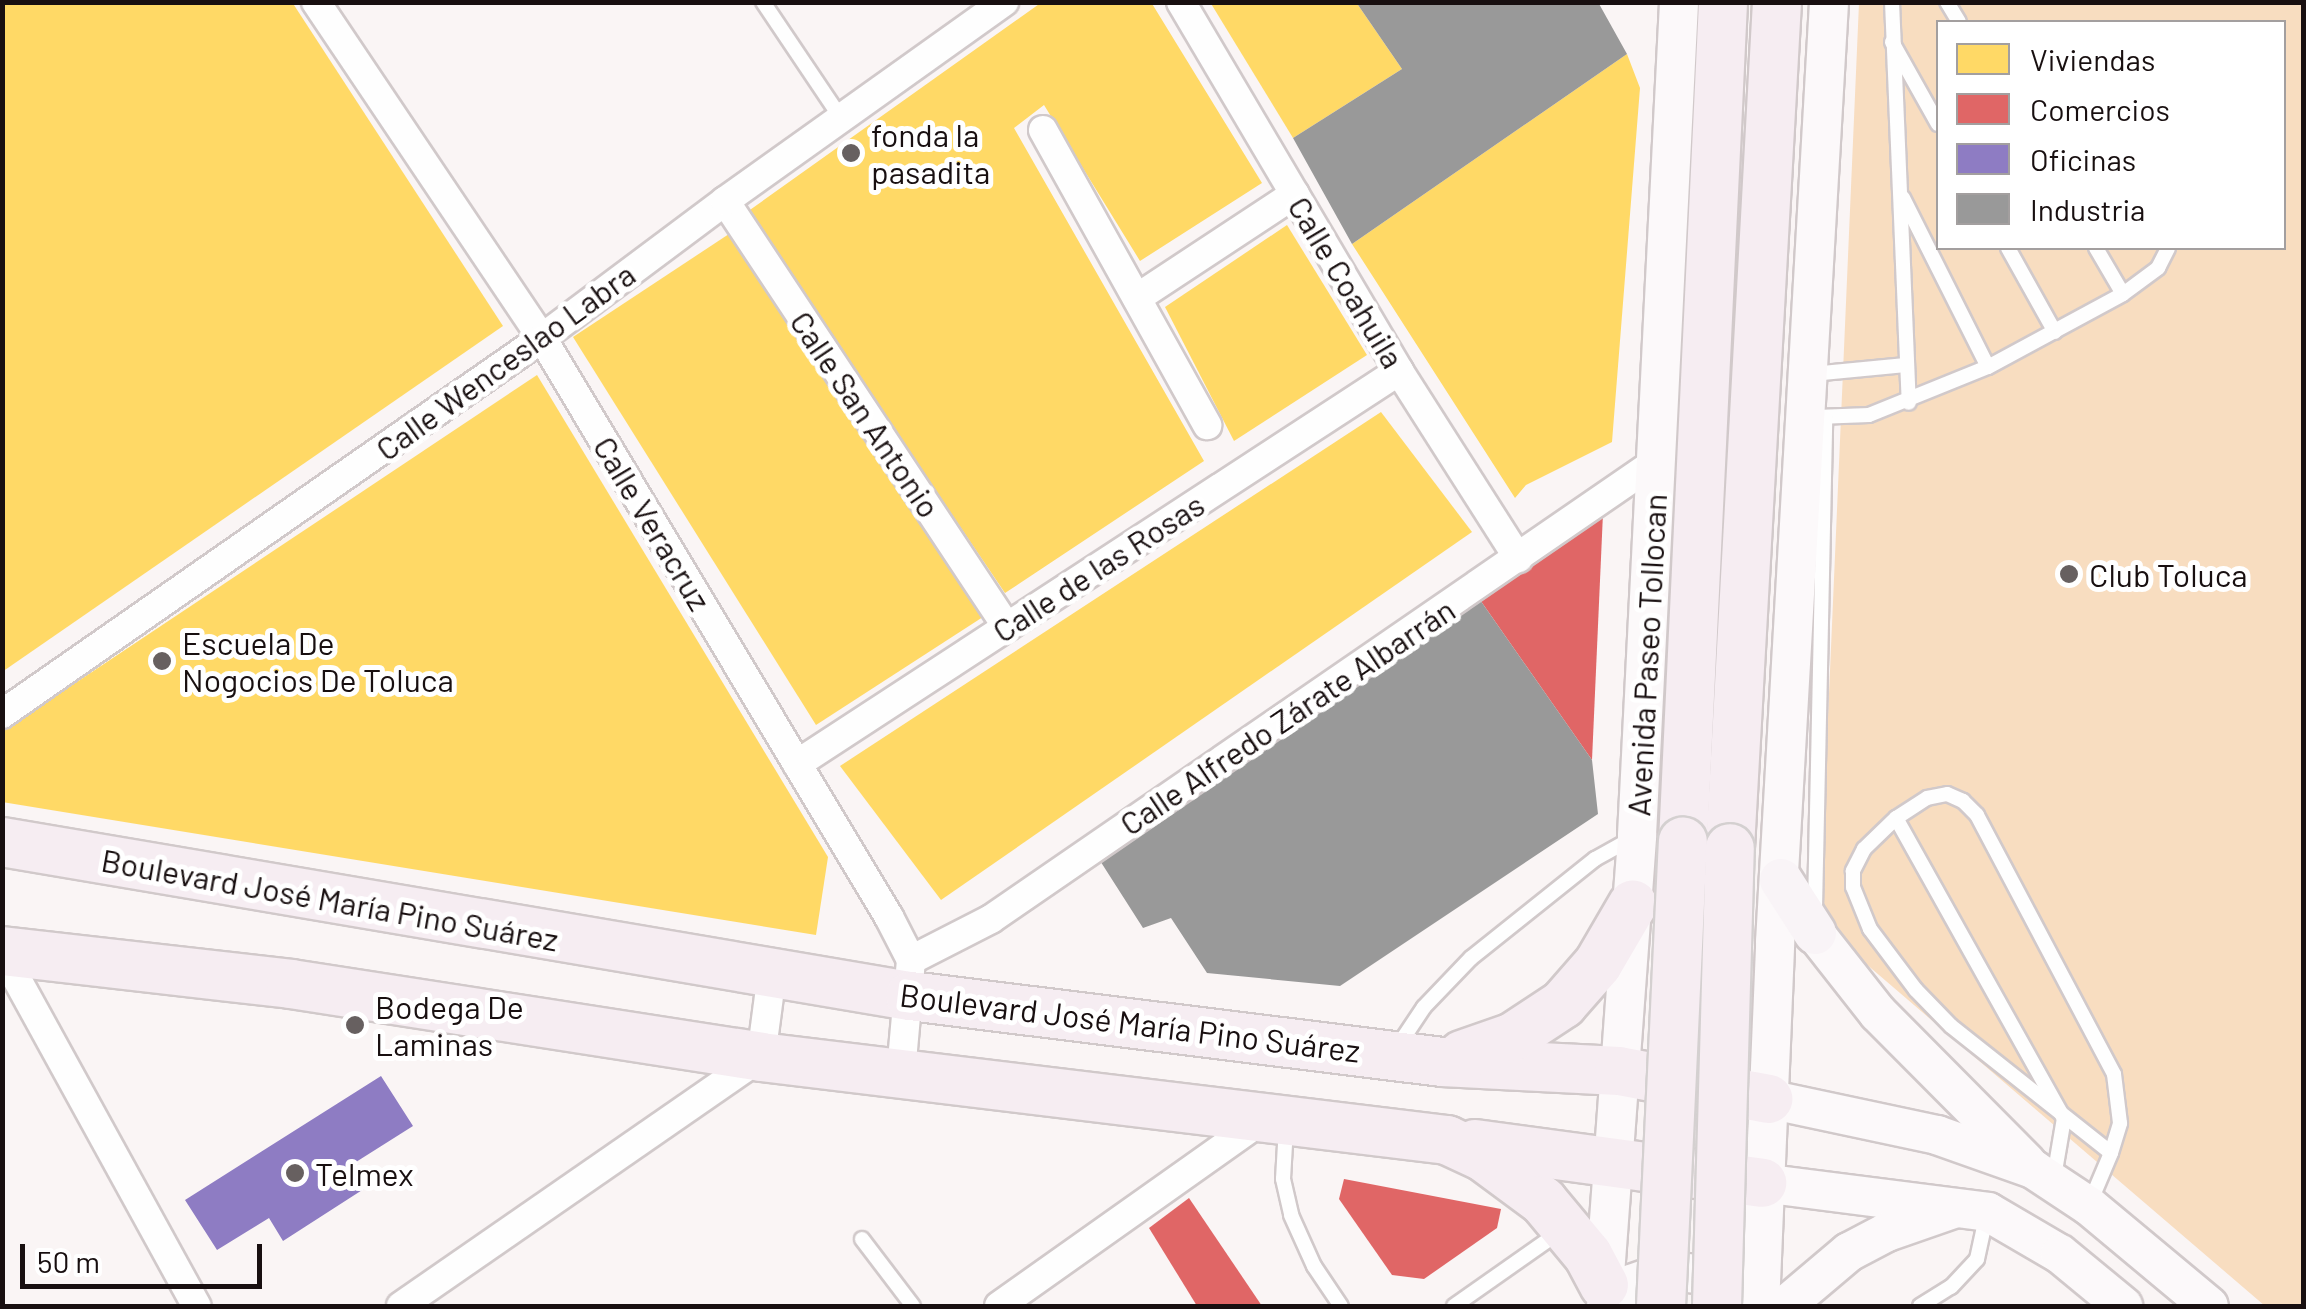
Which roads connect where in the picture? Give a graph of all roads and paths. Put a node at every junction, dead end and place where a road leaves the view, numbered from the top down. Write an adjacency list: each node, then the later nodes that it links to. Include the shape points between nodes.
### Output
1 (316, 2): 23 (street, Calle Veracruz)
2 (763, 2): 11 (lane)
3 (1004, 2): 11 (street, Calle Wenceslao Labra)
4 (1182, 2): 15 (street, Calle Coahuila)
5 (1679, 2): 31 (main road, Avenida Paseo Tollocan)
6 (1723, 2): 70 (highway, Avenida Paseo Tollocan, bridge)
7 (1777, 2): 71 (highway, bridge, via 1730,848)
8 (1829, 2): 27 (main road)
9 (1892, 2): 10 (lane)
10 (1891, 39): 12 (lane); 14 (lane)
11 (841, 118): 16 (street, Calle Wenceslao Labra)
12 (1936, 120)
13 (1042, 130): 21 (street)
14 (1899, 190): 24 (lane); 25 (lane)
15 (1295, 194): 21 (street); 26 (street, Calle Coahuila)
16 (725, 200): 23 (street, Calle Wenceslao Labra); 33 (street, Calle San Antonio)
17 (2009, 250): 22 (lane)
18 (2097, 250): 20 (lane)
19 (2167, 250): 20 (lane, via 2158,268)
20 (2123, 294): 22 (lane)
21 (1138, 298): 30 (street)
22 (2055, 332): 25 (lane)
23 (542, 338): 34 (street, Calle Wenceslao Labra); 35 (street, Calle Veracruz)
24 (1906, 365): 27 (lane); 28 (lane)
25 (1988, 367): 28 (lane)
26 (1400, 371): 32 (street, Calle Coahuila); 33 (street, Calle de las Rosas)
27 (1808, 374): 29 (main road)
28 (1909, 402): 29 (lane, via 1868,415)
29 (1815, 417): 39 (main road); 41 (lane)
30 (1207, 426)
31 (1657, 461): 32 (street, Calle Alfredo Zárate Albarrán); 37 (main road, Avenida Paseo Tollocan)
32 (1518, 558): 45 (street, Calle Alfredo Zárate Albarrán)
33 (1007, 627): 35 (street, Calle de las Rosas)
34 (2, 714)
35 (797, 764): 45 (street, Calle Veracruz)
36 (1896, 818): 52 (lane); 52 (lane, via 1864,849 1853,871 1870,929 1951,1026); 55 (lane, via 1947,794 1977,815 2114,1074 2120,1122)
37 (1637, 835): 40 (main road, Avenida Paseo Tollocan); 46 (lane, via 1595,859 1471,958 1424,1006)
38 (2, 842): 44 (highway, Boulevard José María Pino Suárez)
39 (1781, 880): 41 (main road)
40 (1633, 904): 43 (main road, Avenida Paseo Tollocan); 48 (highway, via 1598,964 1563,1004 1513,1037)
41 (1795, 938): 43 (main road, via 1743,984 1697,999 1652,984); 51 (main road); 57 (main road)
42 (2, 951): 47 (highway, via 291,984); 64 (street)
43 (1629, 952): 49 (main road, Avenida Paseo Tollocan)
44 (772, 974): 45 (highway, Boulevard José María Pino Suárez); 47 (street)
45 (911, 978): 46 (highway, Boulevard José María Pino Suárez); 50 (street)
46 (1393, 1054): 48 (highway, Boulevard José María Pino Suárez)
47 (761, 1057): 50 (highway); 65 (street)
48 (1442, 1062): 49 (highway, Boulevard José María Pino Suárez)
49 (1619, 1070): 51 (highway, Boulevard José María Pino Suárez); 56 (main road, Avenida Paseo Tollocan)
50 (901, 1072): 53 (highway)
51 (1768, 1099): 57 (main road, Boulevard José María Pino Suárez, via 1936,1136); 58 (main road)
52 (2064, 1118): 55 (lane); 57 (lane)
53 (1274, 1120): 54 (highway); 67 (street); 68 (lane, via 1291,1215)
54 (1447, 1140): 56 (highway); 61 (highway, via 1514,1177)
55 (2111, 1153): 59 (lane)
56 (1610, 1163): 58 (highway); 63 (main road, Avenida Paseo Tollocan)
57 (2043, 1174): 59 (main road, Boulevard José María Pino Suárez)
58 (1762, 1182): 60 (main road); 73 (main road)
59 (2089, 1206): 77 (main road, Boulevard José María Pino Suárez)
60 (1974, 1209): 74 (main road, via 1887,1232 1848,1252); 75 (lane, via 1977,1259); 76 (main road, via 2060,1254)
61 (1567, 1227): 63 (highway); 69 (lane)
62 (862, 1238): 66 (lane)
63 (1605, 1300): 72 (main road, via 1649,1275 1688,1271 1706,1275)
64 (196, 1306)
65 (401, 1306)
66 (913, 1306)
67 (999, 1306)
68 (1341, 1306)
69 (1454, 1306)
70 (1661, 1306)
71 (1717, 1306)
72 (1739, 1306)
73 (1760, 1306)
74 (1784, 1306)
75 (1920, 1306)
76 (2122, 1306)
77 (2209, 1306)

